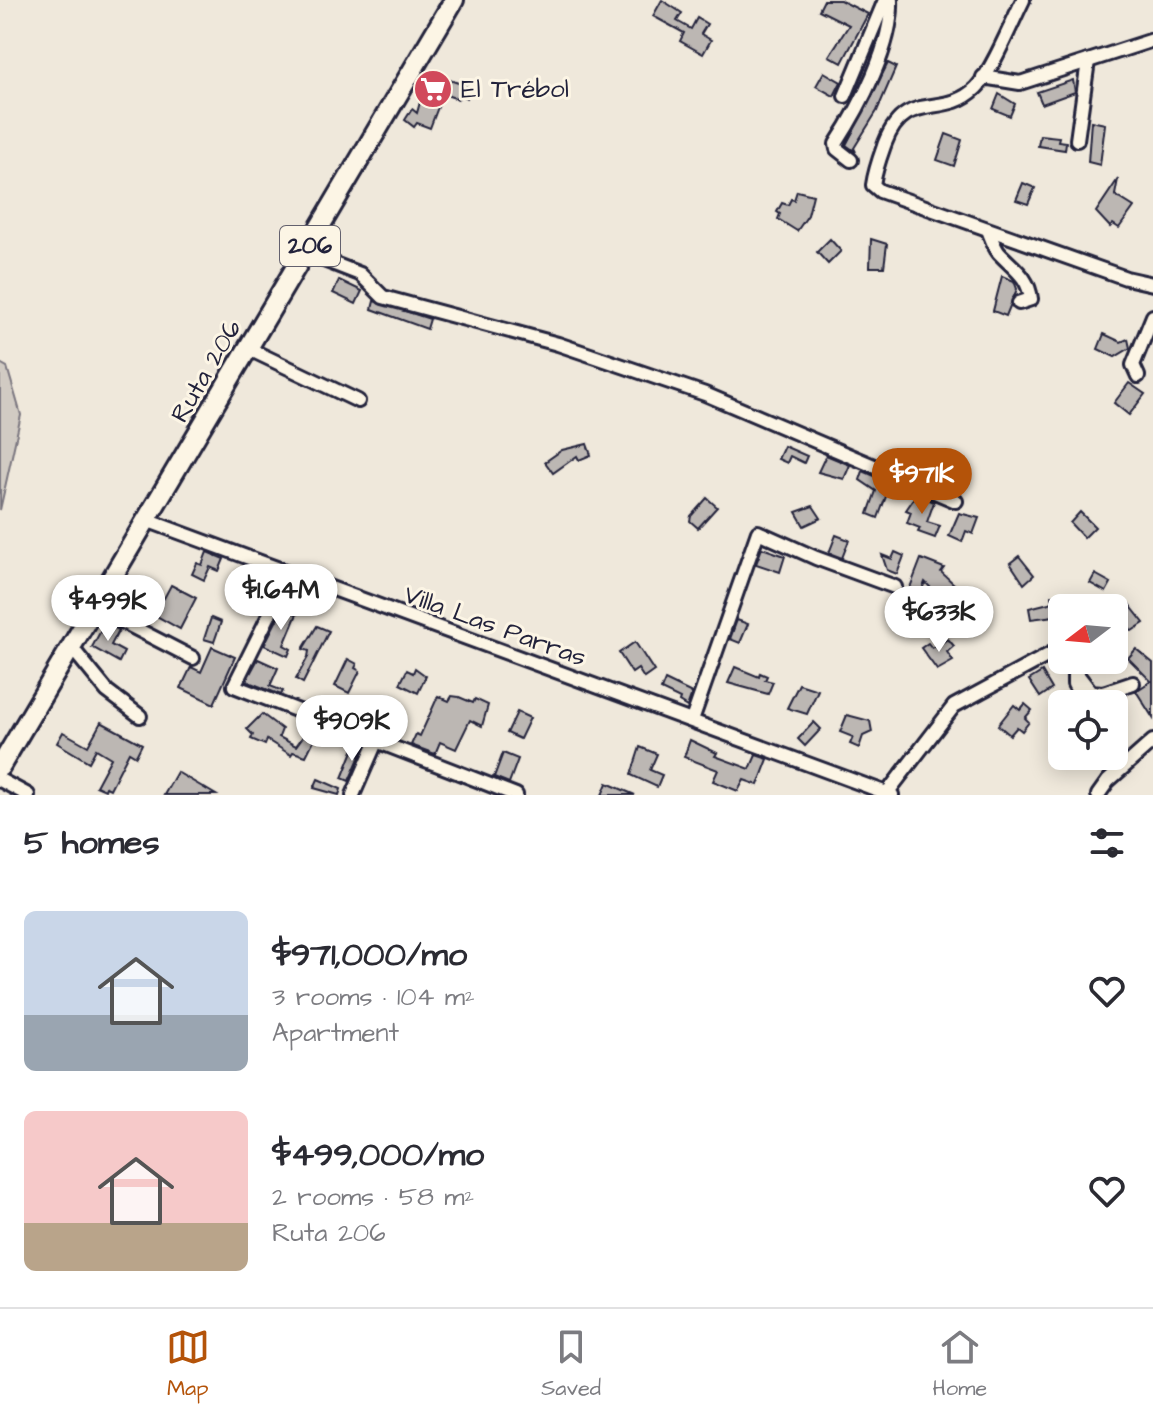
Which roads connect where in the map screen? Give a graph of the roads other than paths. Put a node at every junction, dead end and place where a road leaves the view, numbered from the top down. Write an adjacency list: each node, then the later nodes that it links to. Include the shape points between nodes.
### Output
1 (454, 0): 11 (highway, Ruta 206 / 206)
2 (888, 0): 7 (street); 9 (street, via 873,73 859,109 836,144)
3 (1023, 0): 6 (street)
4 (1153, 40): 5 (street)
5 (1088, 61): 6 (street, via 1020,83); 8 (street)
6 (983, 77): 10 (street, via 978,87 959,98 902,113 893,122 873,185)
7 (845, 96)
8 (1077, 140)
9 (851, 160)
10 (988, 230): 12 (street); 13 (street, via 998,252 1027,284 1031,299)
11 (306, 253): 15 (highway, Ruta 206 / 206); 18 (street, via 360,274 383,297 558,344 705,394)
12 (1153, 284)
13 (1019, 303)
14 (1153, 316): 16 (street, via 1133,365)
15 (249, 349): 17 (street); 19 (highway, Ruta 206 / 206)
16 (1138, 376)
17 (358, 401)
18 (956, 501)
19 (149, 521): 20 (street, Villa Las Parras); 22 (highway, Ruta 206 / 206)
20 (289, 575): 29 (street, Villa Las Parras); 30 (street, via 234,686)
21 (895, 587): 29 (street, via 758,532)
22 (96, 608): 23 (highway, Ruta 206 / 206); 24 (street)
23 (72, 648): 28 (street, via 107,691); 32 (highway, Ruta 206 / 206)
24 (193, 658)
25 (1048, 659): 35 (street, via 954,706)
26 (1076, 674): 27 (street, via 1091,692)
27 (1133, 683)
28 (140, 716)
29 (692, 720): 34 (street, Villa Las Parras)
30 (376, 742): 37 (street); 38 (street)
31 (1149, 744): 39 (street)
32 (0, 767)
33 (0, 780): 36 (street)
34 (859, 790): 35 (street, Villa Las Parras)
35 (889, 794)
36 (28, 795)
37 (353, 795)
38 (516, 795)
39 (1098, 795)

